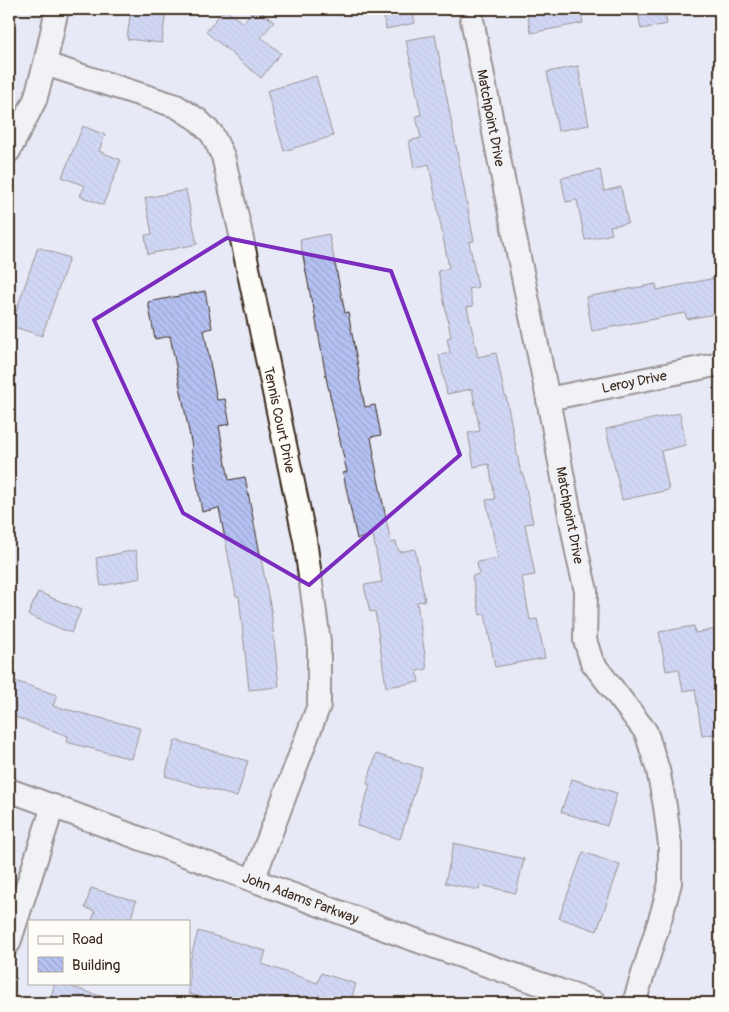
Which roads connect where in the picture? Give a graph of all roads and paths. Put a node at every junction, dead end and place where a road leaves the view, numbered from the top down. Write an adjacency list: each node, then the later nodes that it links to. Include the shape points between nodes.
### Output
1 (57, 9): 3 (street)
2 (470, 9): 6 (street, Matchpoint Drive)
3 (45, 64): 4 (street, via 35,100); 9 (street, Tennis Court Drive, via 176,106 212,134 223,156 305,540 319,642 319,705)
4 (9, 152)
5 (720, 364): 6 (street, Leroy Drive)
6 (548, 399): 12 (street, Matchpoint Drive, via 586,591 585,640 592,662 646,732 665,806 670,883)
7 (9, 790): 8 (street, John Adams Parkway)
8 (53, 806): 9 (street, John Adams Parkway); 10 (street)
9 (254, 880): 11 (street, John Adams Parkway)
10 (9, 943)
11 (595, 1003)
12 (634, 1003)

